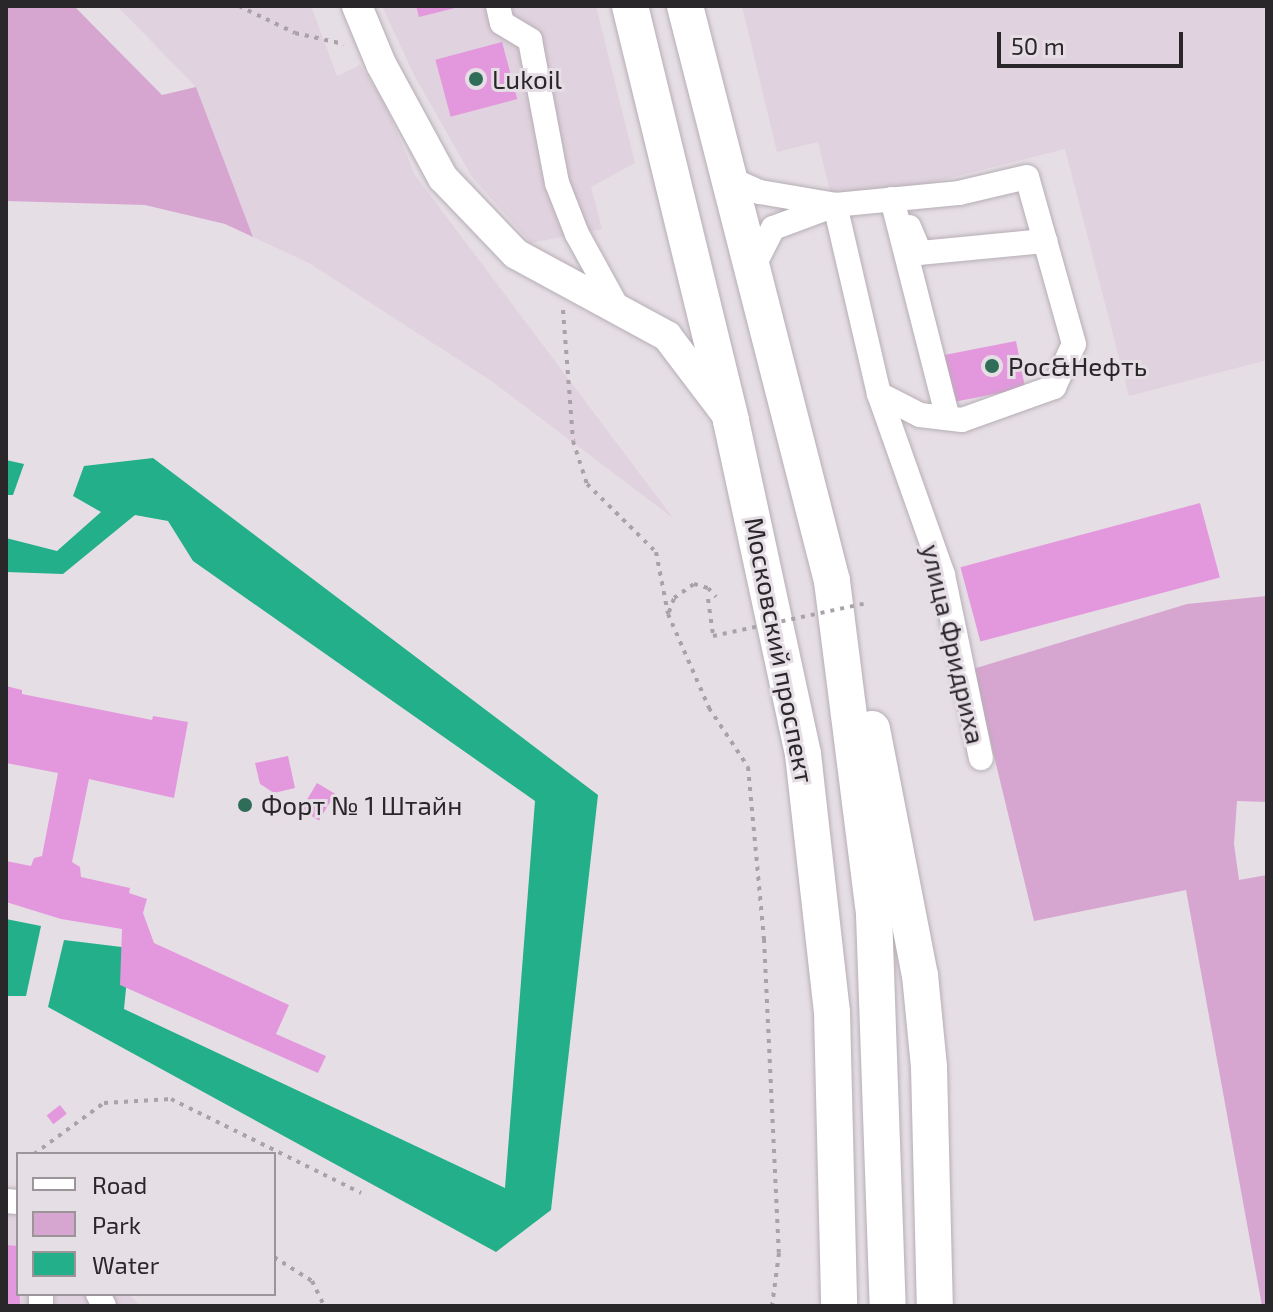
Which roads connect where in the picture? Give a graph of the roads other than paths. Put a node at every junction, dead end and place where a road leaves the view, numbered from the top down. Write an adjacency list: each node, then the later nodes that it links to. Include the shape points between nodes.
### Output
1 (498, 6): 10 (street, via 502,23 530,40 557,183 577,234)
2 (630, 6): 13 (highway, Московский проспект)
3 (685, 6): 5 (highway, Московский проспект)
4 (362, 20): 10 (main road, via 443,178 516,254)
5 (728, 178): 7 (street, via 760,192); 9 (highway, Московский проспект)
6 (895, 199): 7 (street); 8 (street, via 920,253); 8 (street, via 959,193 1027,177); 12 (street)
7 (835, 205): 9 (street, via 773,228); 11 (street, улица Фридриха)
8 (1045, 241): 12 (street, via 1074,344 1054,387 962,420)
9 (751, 271): 14 (highway, Московский проспект)
10 (616, 305): 13 (main road, via 667,336)
11 (879, 394): 12 (street, via 920,415); 15 (street, улица Фридриха, via 943,575)
12 (948, 418)
13 (731, 421): 17 (highway, Московский проспект, via 803,754 832,1012)
14 (832, 581): 16 (highway, via 879,756 913,927); 20 (highway, Московский проспект, via 874,914)
15 (981, 758)
16 (933, 1158): 21 (highway); 22 (highway)
17 (840, 1201): 18 (highway); 19 (highway, Московский проспект)
18 (826, 1306)
19 (839, 1306)
20 (888, 1306)
21 (935, 1306)
22 (958, 1306)

